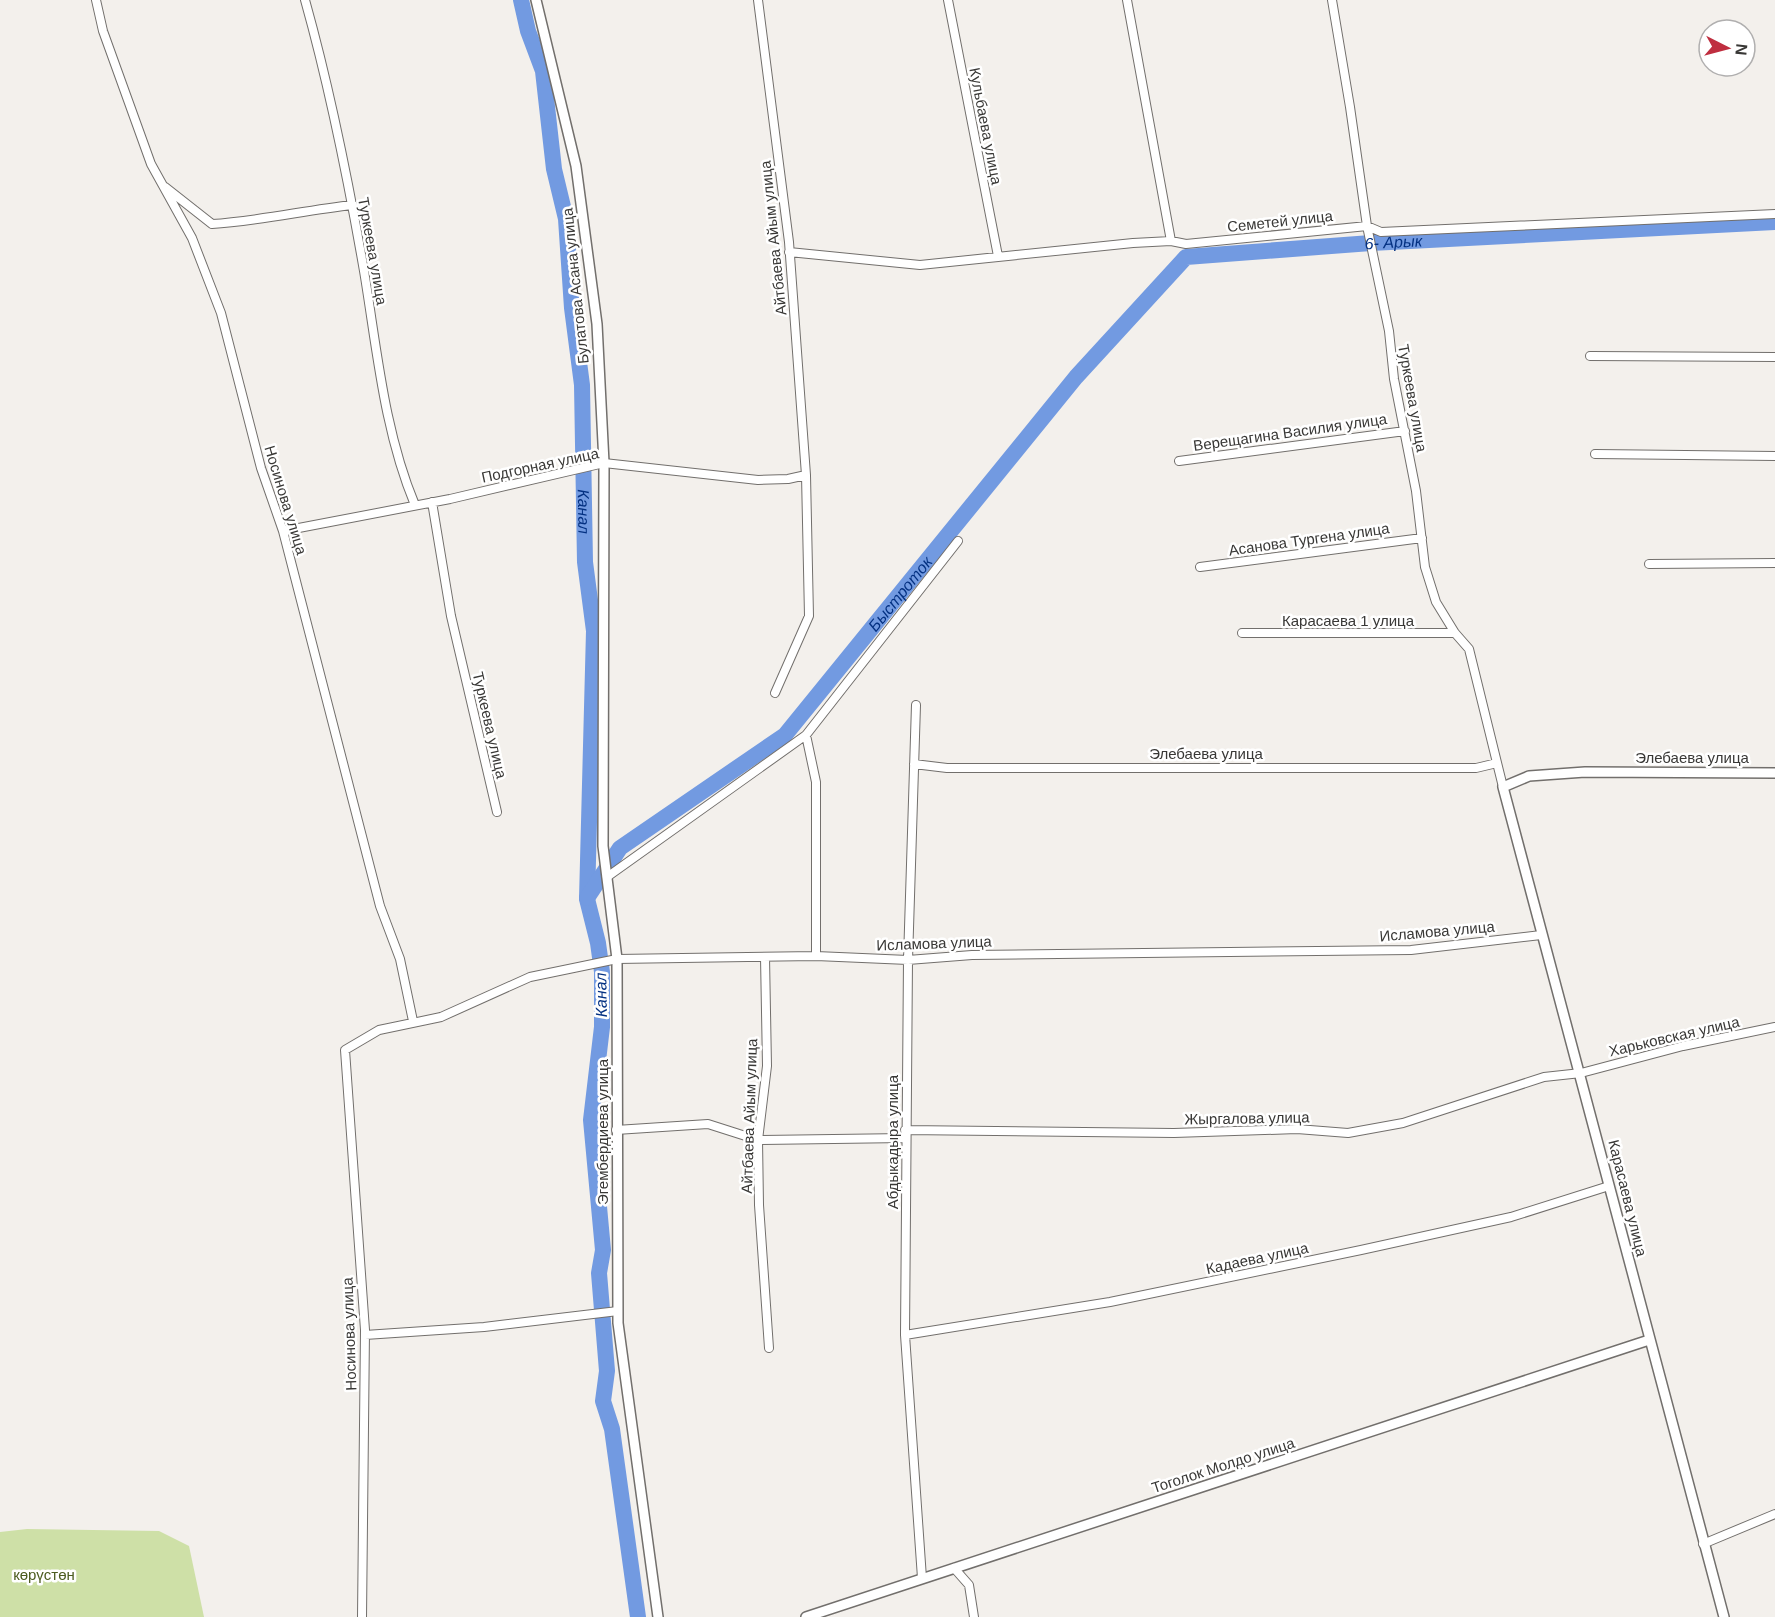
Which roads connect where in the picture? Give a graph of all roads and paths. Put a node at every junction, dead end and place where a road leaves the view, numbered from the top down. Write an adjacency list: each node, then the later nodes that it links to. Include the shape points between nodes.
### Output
1 (96, 0): 8 (street, Носинова улица, via 102,31 151,164)
2 (305, 0): 9 (street, Туркеева улица, via 331,99)
3 (536, 0): 21 (street, Булатова Асана улица, via 576,166 597,324)
4 (758, 0): 13 (street, Айтбаева Айым улица)
5 (948, 0): 14 (street, Кульбаева улица)
6 (1127, 0): 12 (street)
7 (1332, 0): 11 (street, Туркеева улица)
8 (163, 186): 9 (street, via 212,224); 25 (street, Носинова улица, via 192,238 221,313 261,468)
9 (352, 205): 24 (street, Туркеева улица, via 393,443)
10 (1775, 214): 11 (street, Семетей улица, via 1392,232)
11 (1366, 226): 12 (street, Семетей улица, via 1186,244); 17 (street, Туркеева улица)
12 (1171, 241): 14 (street, Семетей улица)
13 (789, 252): 14 (street, Семетей улица, via 920,265); 22 (street, Айтбаева Айым улица)
14 (998, 256)
15 (1590, 356): 16 (street)
16 (1775, 357)
17 (1405, 431): 20 (street, Верещагина Василия улица); 26 (street, Туркеева улица)
18 (1595, 454): 19 (street)
19 (1775, 456)
20 (1179, 461)
21 (604, 463): 22 (street, Подгорная улица, via 758,480); 23 (street, Подгорная улица); 33 (street, Булатова Асана улица)
22 (806, 475): 34 (street, Айтбаева Айым улица, via 809,616)
23 (432, 502): 24 (street, Подгорная улица); 41 (street, Туркеева улица, via 451,616)
24 (415, 505): 25 (street, Подгорная улица)
25 (283, 531): 48 (street, Носинова улица, via 380,906 400,959)
26 (1422, 538): 30 (street, Асанова Тургена улица); 32 (street, Туркеева улица, via 1425,567 1436,602)
27 (958, 541): 36 (street)
28 (1775, 563): 29 (street)
29 (1649, 564)
30 (1200, 567)
31 (1242, 633): 32 (street, Карасаева 1 улица)
32 (1455, 633): 37 (street, Туркеева улица, via 1469,649)
33 (605, 645): 42 (street, Эгембердиева улица, via 603,846)
34 (775, 693)
35 (916, 705): 38 (street, Абдыкадыра улица)
36 (806, 735): 42 (street); 44 (street, via 816,782)
37 (1497, 763): 38 (street, Элебаева улица, via 1476,768 959,768); 40 (street, Туркеева улица)
38 (914, 764): 47 (street, Абдыкадыра улица)
39 (1775, 773): 40 (street, Элебаева улица, via 1585,772 1529,776)
40 (1503, 787): 43 (street, Карасаева улица)
41 (497, 812)
42 (607, 877): 46 (street, Эгембердиева улица)
43 (1541, 935): 47 (street, Исламова улица, via 1411,950 972,955); 51 (street, Карасаева улица)
44 (816, 956): 45 (street, Исламова улица); 47 (street, Исламова улица)
45 (765, 957): 46 (street, Исламова улица); 54 (street, Айтбаева Айым улица, via 767,1066)
46 (617, 959): 48 (street, Исламова улица, via 530,976 441,1017); 52 (street, Эгембердиева улица)
47 (908, 960): 53 (street, Абдыкадыра улица)
48 (413, 1021): 50 (street, Исламова улица, via 379,1030)
49 (1775, 1027): 51 (street, Харьковская улица)
50 (345, 1050): 57 (street, Носинова улица)
51 (1581, 1073): 53 (street, Жыргалова улица, via 1544,1077 1402,1123 1348,1133 1297,1129); 55 (street, Карасаева улица)
52 (616, 1130): 54 (street, Жыргалова улица, via 708,1124); 56 (street, Эгембердиева улица)
53 (905, 1134): 54 (street, Жыргалова улица); 58 (street, Абдыкадыра улица)
54 (758, 1140): 60 (street, Айтбаева Айым улица)
55 (1609, 1186): 58 (street, Кадаева улица, via 1511,1217 1361,1250 1110,1302); 59 (street, Карасаева улица)
56 (618, 1311): 57 (street, via 484,1327); 66 (street, Эгембердиева улица)
57 (365, 1335): 65 (street, Носинова улица)
58 (905, 1335): 64 (street, Абдыкадыра улица)
59 (1649, 1340): 62 (street, Карасаева улица); 63 (street, Тоголок Молдо улица)
60 (769, 1348)
61 (1775, 1514): 62 (street)
62 (1703, 1544): 69 (street, Карасаева улица)
63 (954, 1568): 64 (street, Тоголок Молдо улица); 68 (street, via 969,1585)
64 (922, 1578): 67 (street, Тоголок Молдо улица)
65 (362, 1617)
66 (658, 1617)
67 (806, 1617)
68 (974, 1617)
69 (1724, 1617)

